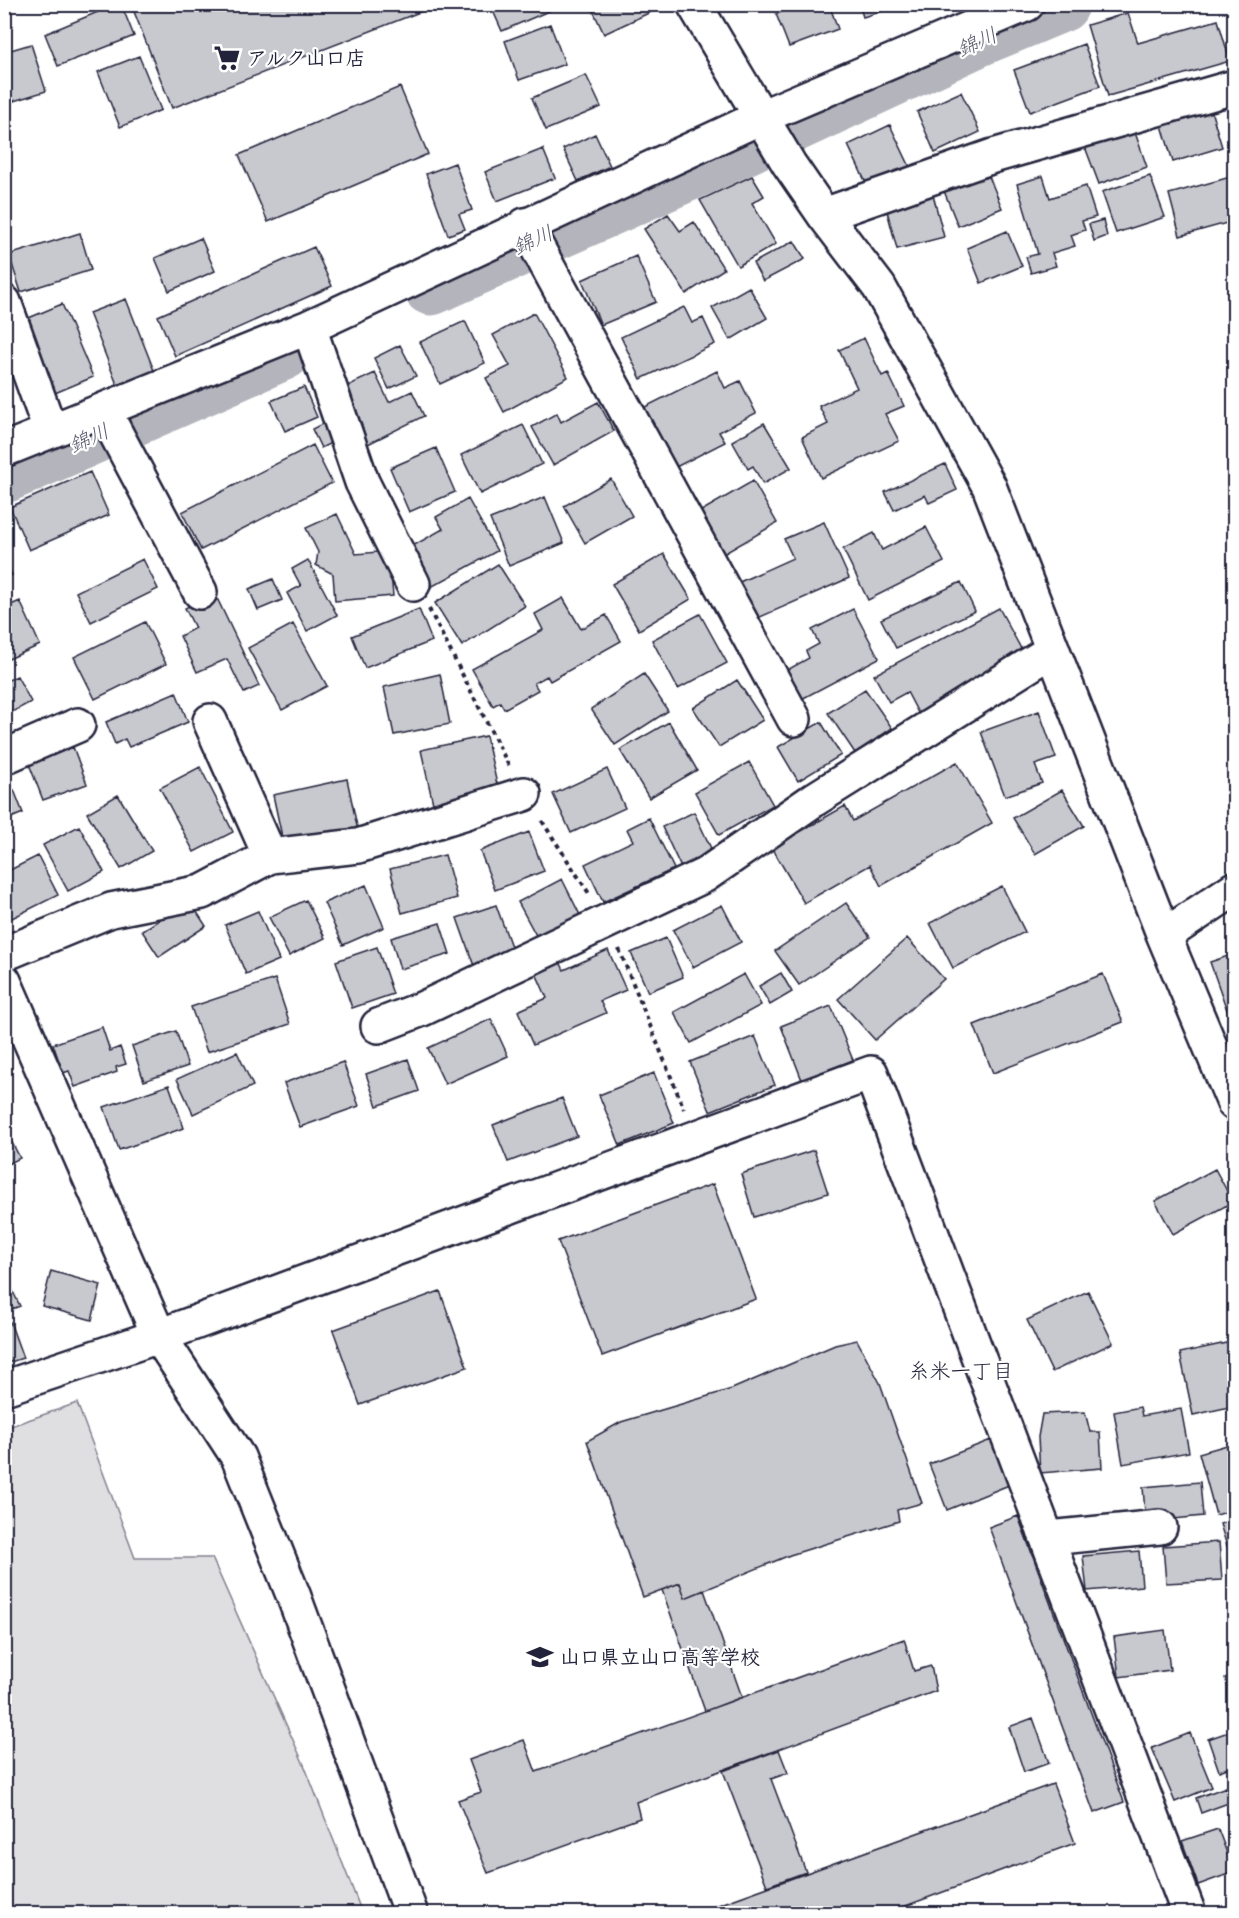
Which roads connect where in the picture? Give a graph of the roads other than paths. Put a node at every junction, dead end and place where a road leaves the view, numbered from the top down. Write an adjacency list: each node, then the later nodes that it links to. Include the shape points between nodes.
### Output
1 (694, 4): 4 (street)
2 (1027, 4): 4 (street)
3 (1234, 87): 5 (street, via 993,156)
4 (761, 117): 5 (street); 6 (street)
5 (824, 215): 14 (street, via 879,287 989,486)
6 (525, 225): 8 (street); 15 (street)
7 (4, 302): 10 (street)
8 (309, 327): 9 (street); 12 (street, via 362,482)
9 (104, 411): 10 (street); 13 (street)
10 (50, 430): 11 (street)
11 (4, 450)
12 (412, 584)
13 (200, 592)
14 (1053, 650): 22 (street); 25 (street, via 815,799 705,874 422,1009)
15 (794, 719)
16 (210, 721): 20 (street)
17 (78, 725): 18 (street)
18 (4, 757)
19 (524, 794): 20 (street, via 358,846)
20 (270, 856): 23 (street, via 202,892 111,910)
21 (1234, 890): 22 (street)
22 (1164, 936): 26 (street)
23 (4, 954)
24 (4, 981): 27 (street)
25 (378, 1026)
26 (1234, 1103)
27 (159, 1336): 28 (street); 30 (street, via 871,1072); 31 (street, via 238,1457)
28 (4, 1388)
29 (1161, 1527): 30 (street)
30 (1049, 1538): 32 (street)
31 (411, 1914)
32 (1189, 1914)

